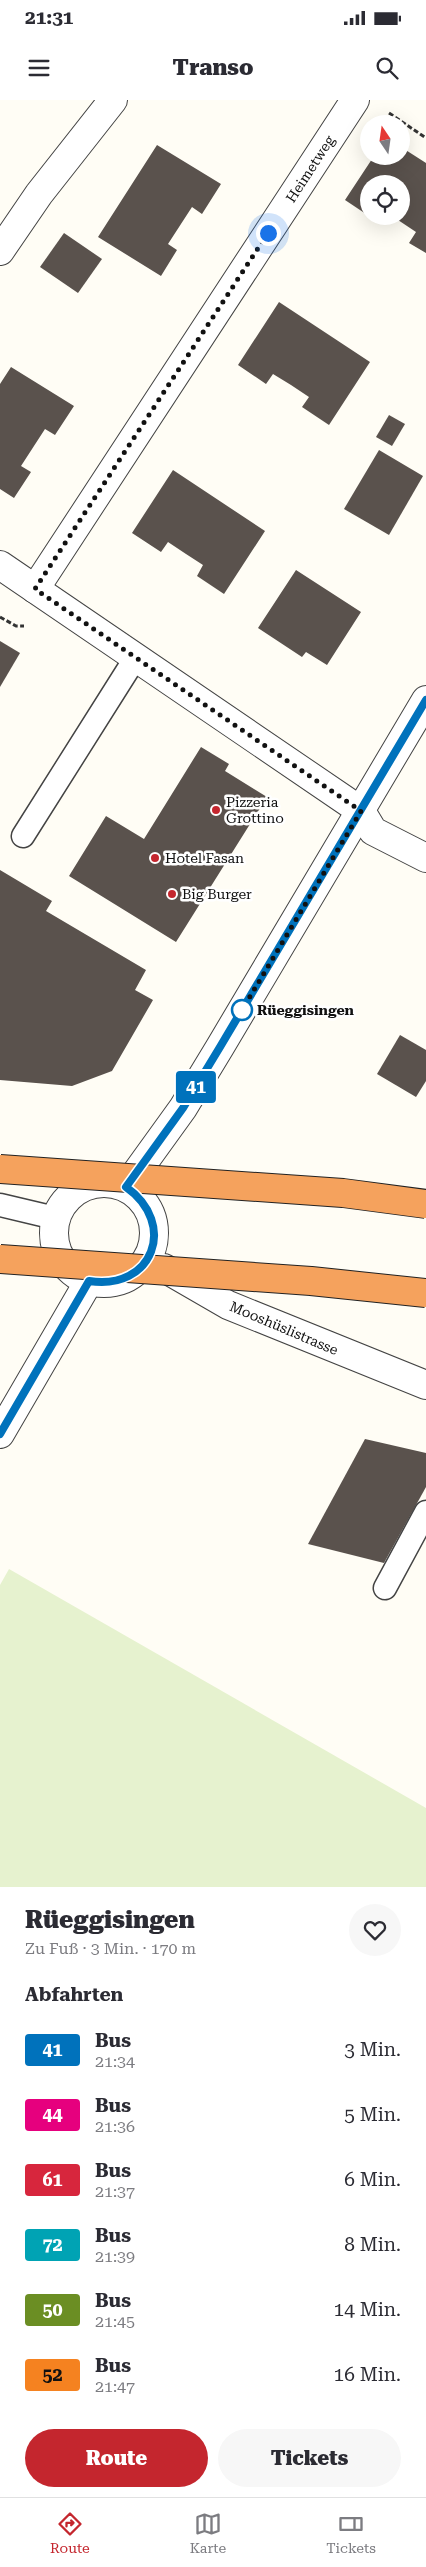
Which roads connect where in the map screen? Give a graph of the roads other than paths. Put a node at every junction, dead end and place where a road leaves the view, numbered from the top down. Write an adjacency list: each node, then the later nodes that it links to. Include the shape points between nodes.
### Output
1 (113, 100): 3 (street, via 39,194)
2 (355, 100): 5 (street, Heimetweg)
3 (0, 250)
4 (0, 565): 5 (street)
5 (35, 589): 6 (street)
6 (136, 657): 8 (street); 9 (lane)
7 (426, 700): 8 (street)
8 (361, 811): 10 (street, via 373,832); 12 (street, via 183,1108)
9 (23, 836)
10 (426, 858)
11 (0, 1169): 13 (highway, bridge, via 343,1194)
12 (126, 1187): 15 (street, via 105,1182 84,1186 66,1199); 17 (street, via 149,1210 154,1226 154,1242)
13 (426, 1204)
14 (0, 1205): 15 (lane)
15 (55, 1218): 18 (street, via 54,1240 62,1262 69,1270)
16 (0, 1258): 19 (highway, bridge, via 291,1279)
17 (148, 1258): 18 (street, via 140,1269 116,1282); 20 (street, Mooshüslistrasse, via 228,1305)
18 (89, 1281): 21 (street)
19 (426, 1293)
20 (426, 1385)
21 (0, 1434)
22 (426, 1512): 23 (lane)
23 (384, 1588)

